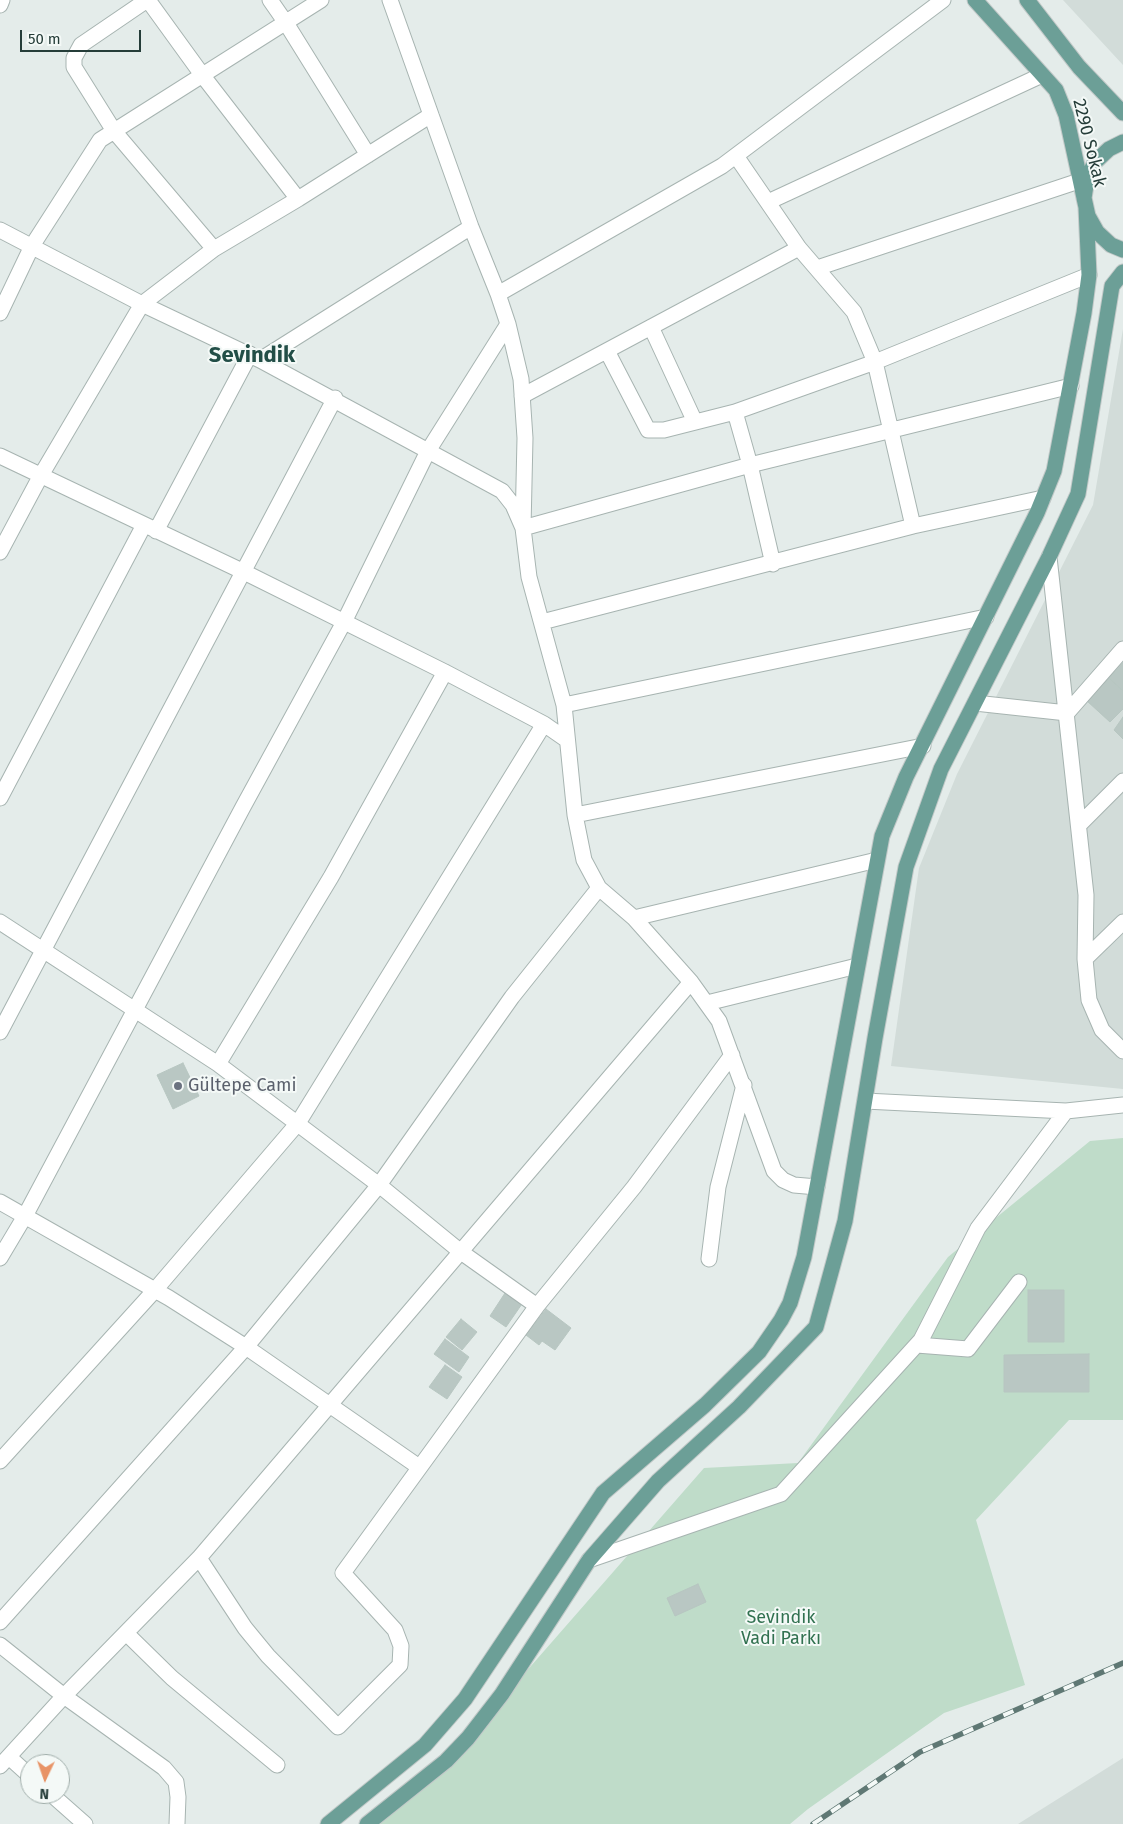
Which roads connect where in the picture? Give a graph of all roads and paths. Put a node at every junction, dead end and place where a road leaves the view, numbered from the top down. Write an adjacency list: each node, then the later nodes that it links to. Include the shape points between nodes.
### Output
1 (2, 0): 9 (street)
2 (148, 0): 12 (street); 15 (street, via 81,46 74,58 74,67)
3 (270, 0): 10 (street)
4 (321, 0): 10 (street)
5 (390, 0): 14 (street)
6 (944, 0): 18 (street)
7 (975, 0): 11 (main road, 2290 Sokak)
8 (1027, 0): 13 (main road, 2290 Sokak, via 1079,67)
9 (0, 5)
10 (286, 23): 12 (street); 17 (street)
11 (1042, 75): 19 (main road, 2290 Sokak, via 1056,90 1066,115); 21 (street)
12 (202, 76): 15 (street); 20 (street)
13 (1123, 113)
14 (431, 116): 17 (street); 23 (street)
15 (114, 131): 25 (street, via 100,140); 27 (street)
16 (1123, 142): 22 (main road, 2290 Sokak, via 1108,149 1095,162 1087,179)
17 (368, 155): 20 (street)
18 (736, 156): 21 (street); 32 (street)
19 (1079, 181): 22 (main road, 2290 Sokak); 29 (street)
20 (298, 199): 27 (street)
21 (768, 202): 26 (street)
22 (1086, 207): 28 (main road, 2290 Sokak, via 1097,232 1111,245); 31 (main road)
23 (471, 227): 32 (street); 38 (street)
24 (0, 230): 25 (street)
25 (32, 246): 33 (street); 34 (street)
26 (799, 248): 29 (street); 36 (street)
27 (214, 249): 33 (street)
28 (1123, 250)
29 (817, 268): 39 (street, via 854,312)
30 (1123, 272): 55 (main road, via 1112,286 1078,494)
31 (1089, 276): 39 (street); 40 (main road)
32 (498, 294): 35 (street)
33 (142, 304): 38 (street); 49 (street)
34 (0, 313)
35 (508, 324): 41 (street); 46 (street)
36 (651, 327): 37 (street); 44 (street)
37 (607, 350): 41 (street); 44 (street, via 648,430 664,430)
38 (255, 357): 42 (street); 52 (street)
39 (875, 362): 43 (street); 45 (street)
40 (1071, 386): 45 (street); 50 (main road, via 1054,471)
41 (522, 396): 53 (street, via 525,438)
42 (335, 398): 46 (street); 57 (street)
43 (735, 412): 44 (street); 48 (street)
44 (695, 422)
45 (891, 429): 48 (street); 51 (street)
46 (428, 451): 53 (street, via 502,490 514,504); 59 (street)
47 (0, 456): 49 (street)
48 (750, 465): 53 (street); 56 (street)
49 (40, 477): 52 (street); 54 (street)
50 (1044, 498): 51 (street); 58 (main road)
51 (913, 526): 56 (street)
52 (150, 528): 57 (street); 70 (street)
53 (523, 528): 60 (street, via 529,577)
54 (0, 552)
55 (1049, 557): 63 (main road); 65 (street)
56 (773, 564): 60 (street)
57 (244, 572): 59 (street); 78 (street)
58 (986, 617): 64 (street); 68 (main road)
59 (344, 622): 62 (street); 83 (street)
60 (542, 622): 64 (street)
61 (1123, 649): 65 (street)
62 (445, 672): 66 (street); 87 (street, via 331,877)
63 (975, 703): 65 (street); 89 (main road, via 941,769 906,867)
64 (564, 705): 67 (street)
65 (1067, 713): 72 (street)
66 (544, 724): 67 (street); 92 (street)
67 (567, 740): 71 (street)
68 (923, 746): 71 (street); 73 (main road, via 906,777 882,836)
69 (1123, 781): 72 (street)
70 (0, 798)
71 (575, 815): 74 (street, via 584,860)
72 (1079, 825): 79 (street, via 1086,895)
73 (877, 860): 75 (street); 80 (main road)
74 (599, 888): 75 (street); 93 (street, via 512,997)
75 (634, 918): 81 (street)
76 (0, 922): 78 (street)
77 (1123, 922): 79 (street)
78 (44, 950): 83 (street); 84 (street)
79 (1085, 959): 85 (street, via 1089,1000 1102,1030)
80 (857, 966): 82 (street); 94 (main road)
81 (691, 982): 82 (street); 97 (street)
82 (708, 1004): 86 (street, via 719,1021)
83 (136, 1011): 87 (street); 96 (street)
84 (0, 1032)
85 (1123, 1051)
86 (732, 1055): 88 (street); 102 (street, via 634,1187)
87 (218, 1064): 92 (street)
88 (744, 1086): 94 (street, via 774,1171 794,1185); 99 (street, via 718,1187)
89 (865, 1101): 91 (street); 109 (main road, via 845,1221 816,1328 740,1407 658,1481)
90 (1123, 1105): 91 (street)
91 (1066, 1111): 103 (street, via 978,1228)
92 (298, 1123): 93 (street); 101 (street)
93 (379, 1185): 97 (street); 104 (street)
94 (817, 1187): 120 (main road, via 804,1257 790,1303 759,1352 705,1405 603,1494 465,1699 425,1745)
95 (0, 1202): 96 (street)
96 (25, 1216): 98 (street); 101 (street)
97 (461, 1252): 102 (street); 105 (street)
98 (0, 1258)
99 (709, 1260)
100 (1020, 1282): 103 (street, via 968,1349)
101 (155, 1290): 104 (street); 106 (street)
102 (537, 1306): 107 (street)
103 (917, 1345): 109 (street, via 781,1494)
104 (246, 1347): 105 (street); 110 (street)
105 (331, 1406): 107 (street); 108 (street)
106 (0, 1461)
107 (419, 1467): 108 (street, via 343,1573 395,1630 401,1646 400,1665 338,1727 268,1656 245,1628)
108 (199, 1558): 111 (street)
109 (589, 1560): 121 (main road, via 502,1694 468,1738 446,1761)
110 (0, 1622)
111 (126, 1632): 113 (street); 115 (street, via 172,1678)
112 (0, 1645): 113 (street)
113 (64, 1696): 114 (street); 119 (street, via 164,1768 176,1782)
114 (4, 1762): 116 (street)
115 (277, 1765)
116 (20, 1771)
117 (62, 1804): 118 (street)
118 (85, 1824)
119 (176, 1824)
120 (328, 1824)
121 (367, 1824)

